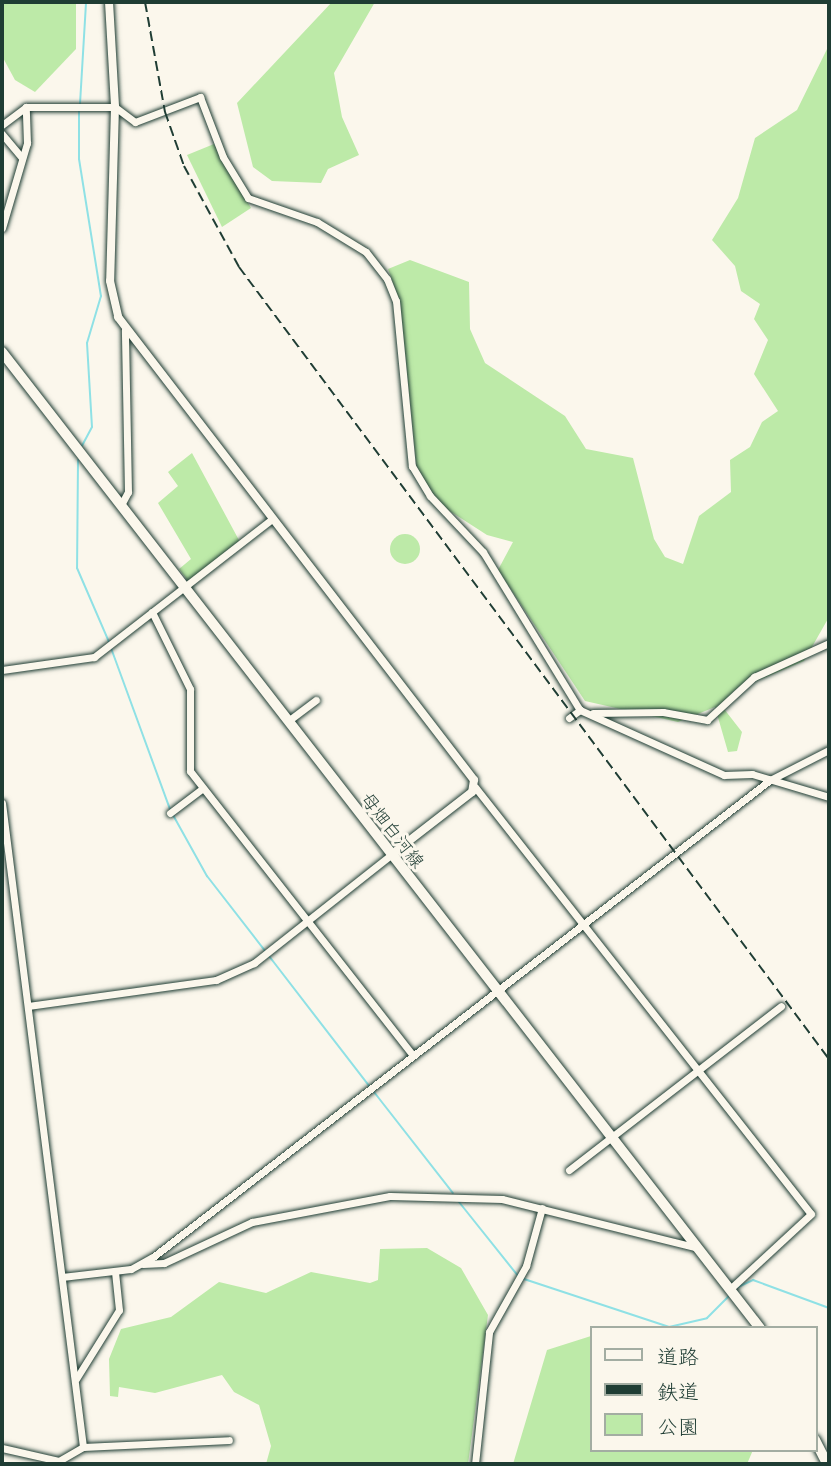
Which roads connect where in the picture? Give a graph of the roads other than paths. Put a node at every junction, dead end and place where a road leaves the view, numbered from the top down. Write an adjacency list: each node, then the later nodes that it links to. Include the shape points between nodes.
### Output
1 (109, 2): 3 (street)
2 (26, 107): 3 (street); 4 (street); 6 (street)
3 (115, 107): 8 (street, via 110,281); 17 (street, via 135,122 200,97 223,157 248,198 317,222 366,252 382,271 396,301 412,466 430,496 483,552)
4 (2, 125)
5 (2, 134): 6 (street)
6 (22, 158): 7 (street)
7 (2, 228)
8 (125, 330): 10 (street, via 128,492); 11 (street)
9 (2, 352): 10 (main road, 母畑白河線)
10 (121, 505): 12 (main road, 母畑白河線)
11 (272, 519): 12 (street); 23 (street)
12 (186, 585): 13 (street); 20 (main road, 母畑白河線)
13 (152, 612): 15 (street, via 94,657); 24 (street, via 190,689 190,769)
14 (829, 643): 18 (street, via 754,677 707,720 663,712)
15 (2, 670)
16 (316, 700): 20 (street)
17 (580, 710): 18 (street); 19 (street)
18 (590, 713): 22 (street, via 724,775)
19 (569, 718)
20 (288, 721): 29 (main road, 母畑白河線)
21 (829, 750): 22 (street)
22 (770, 780): 25 (street); 31 (street)
23 (475, 787): 29 (street); 31 (street)
24 (203, 788): 27 (street); 30 (street)
25 (828, 795)
26 (2, 803): 28 (street)
27 (170, 813)
28 (4, 838): 33 (street)
29 (392, 854): 30 (street); 32 (main road, 母畑白河線)
30 (307, 921): 33 (street, via 267,953 198,985); 35 (street)
31 (584, 922): 32 (street); 36 (street)
32 (497, 990): 35 (street); 37 (main road, 母畑白河線)
33 (28, 1006): 43 (street)
34 (781, 1006): 36 (street)
35 (412, 1054): 41 (street)
36 (699, 1070): 37 (street); 44 (street, via 810,1214)
37 (612, 1137): 38 (street); 40 (main road, 母畑白河線)
38 (569, 1170)
39 (541, 1208): 40 (street); 41 (street, via 431,1196 352,1200 252,1222 164,1263); 52 (street, via 526,1266 489,1332)
40 (698, 1248): 44 (main road, 母畑白河線)
41 (143, 1264): 42 (street)
42 (115, 1272): 43 (street); 46 (street, via 119,1310)
43 (62, 1277): 46 (street)
44 (731, 1288): 45 (main road, 母畑白河線)
45 (759, 1326)
46 (76, 1380): 49 (street)
47 (229, 1440): 49 (street)
48 (817, 1444): 53 (main road)
49 (83, 1447): 51 (street)
50 (2, 1448): 51 (street)
51 (57, 1462)
52 (475, 1464)
53 (827, 1464)

